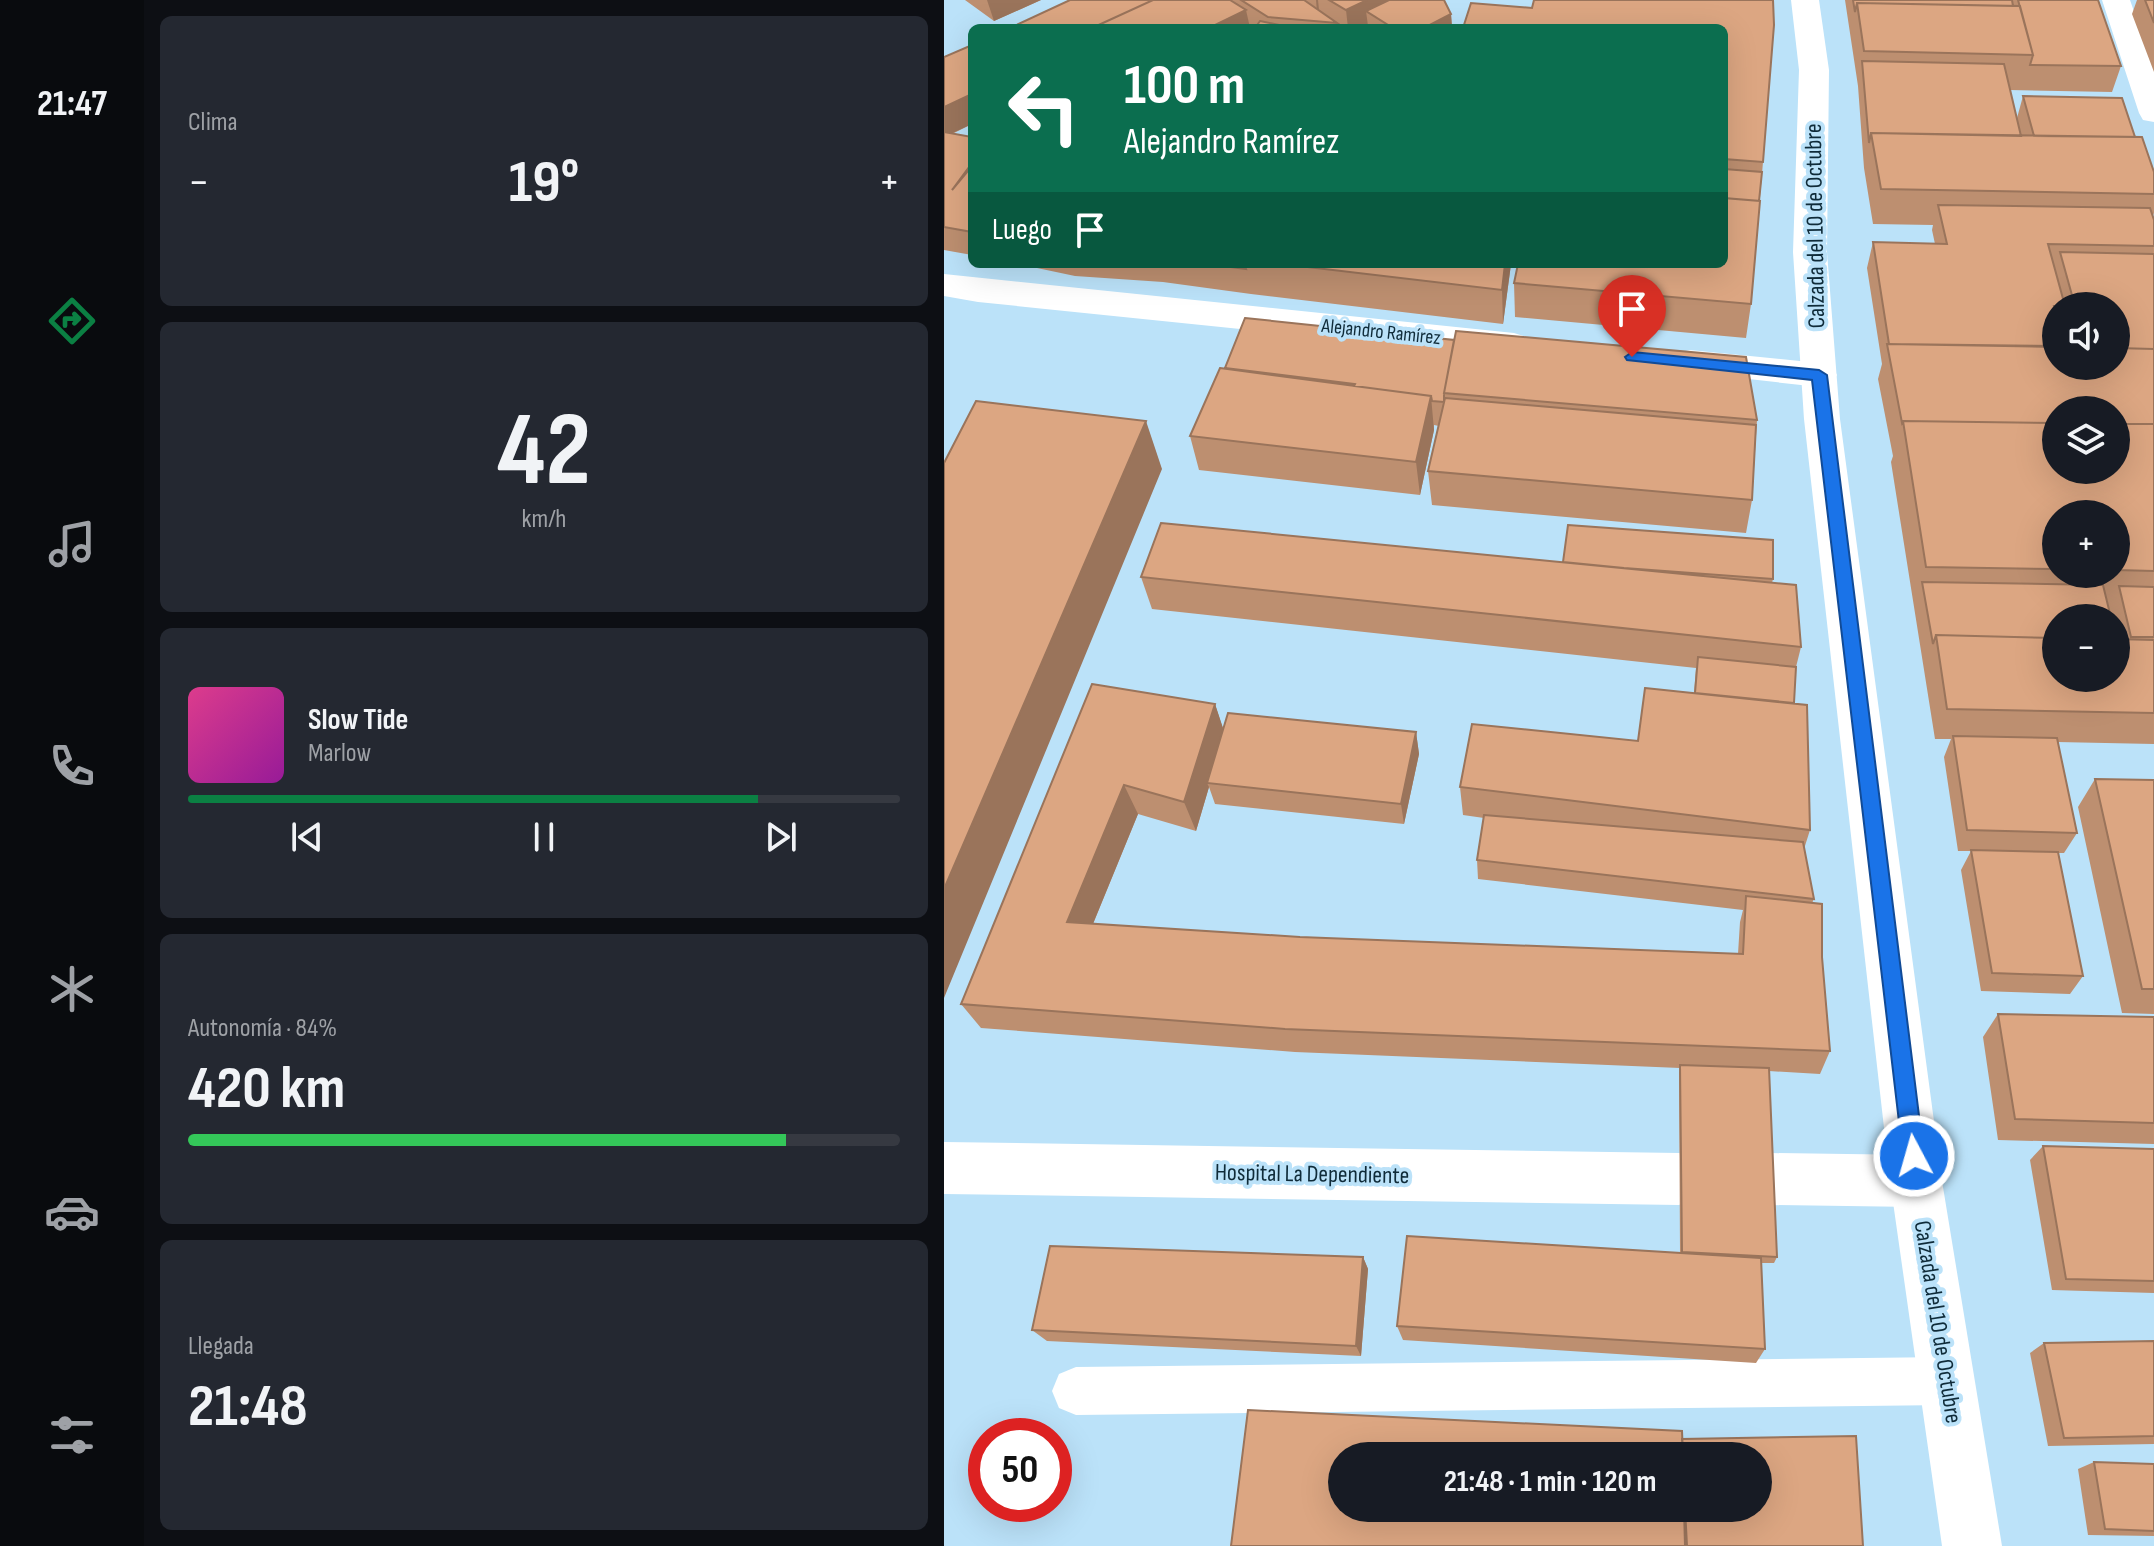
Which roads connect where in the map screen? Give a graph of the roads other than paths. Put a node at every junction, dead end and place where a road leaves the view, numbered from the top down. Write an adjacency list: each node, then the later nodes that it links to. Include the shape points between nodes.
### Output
1 (1805, 0): 7 (main road, Calzada del 10 de Octubre, via 1814,70 1810,252)
2 (2116, 0): 3 (main road)
3 (2154, 113)
4 (944, 285): 5 (main road, Alejandro Ramírez)
5 (1549, 348)
6 (1660, 359): 7 (main road)
7 (1819, 375): 11 (main road, Calzada del 10 de Octubre)
8 (944, 1168): 9 (main road, Hospital La Dependiente)
9 (1679, 1179)
10 (1770, 1179): 11 (main road)
11 (1916, 1181): 12 (main road, Calzada del 10 de Octubre)
12 (1947, 1381): 13 (lane); 14 (main road, Calzada del 10 de Octubre)
13 (1076, 1391)
14 (1972, 1546)

